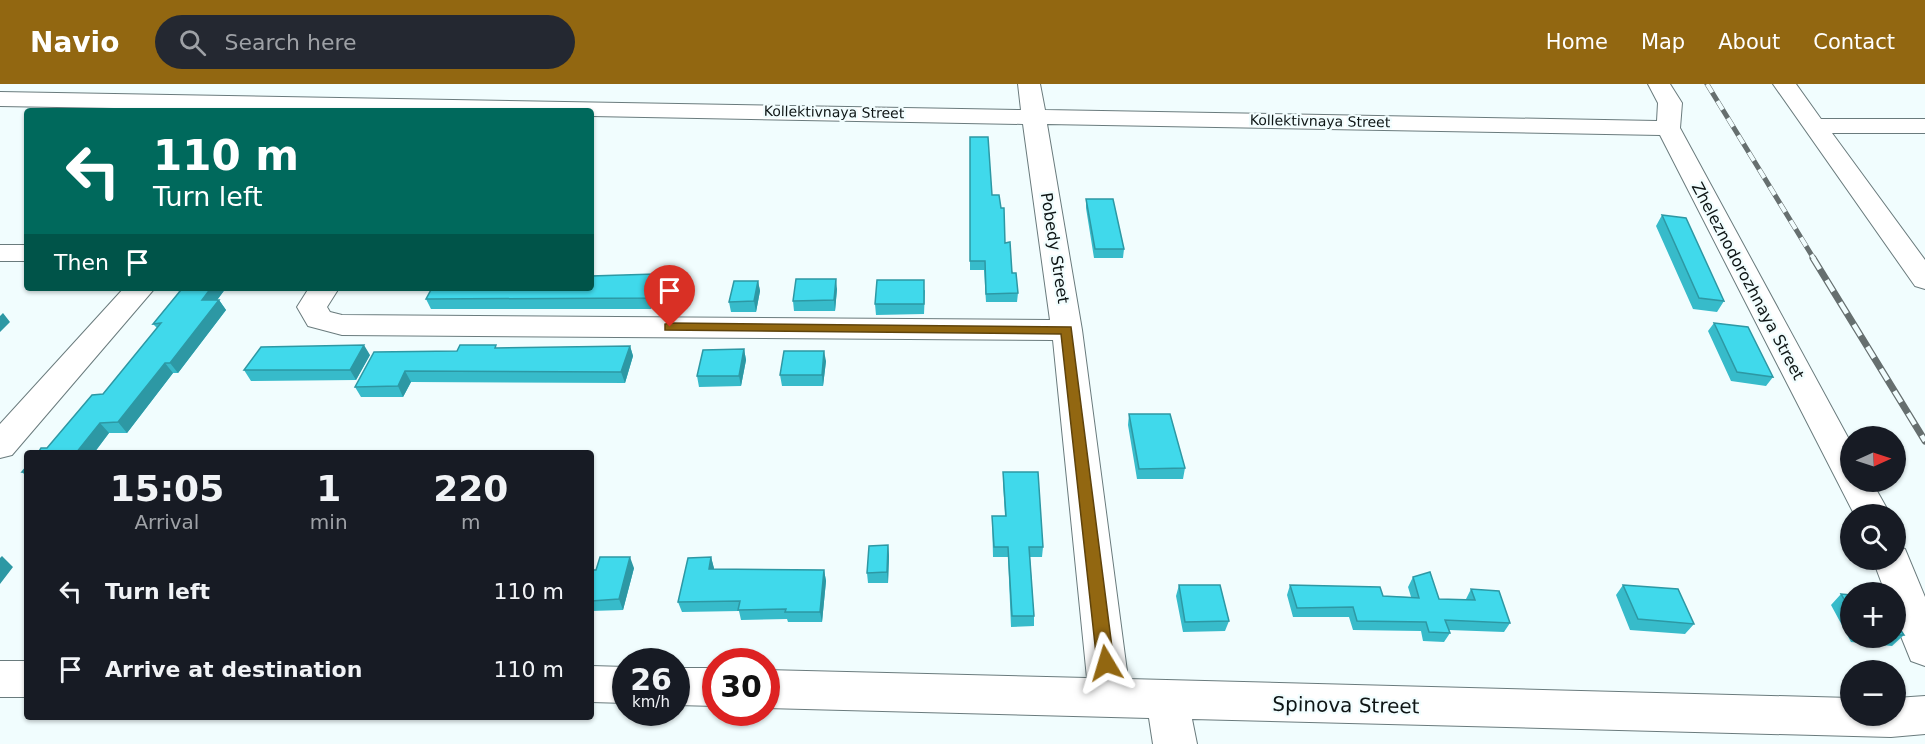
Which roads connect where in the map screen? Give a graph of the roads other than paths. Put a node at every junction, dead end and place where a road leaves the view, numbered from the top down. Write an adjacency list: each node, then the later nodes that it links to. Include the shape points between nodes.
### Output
1 (318, 84): 6 (street)
2 (1029, 84): 9 (street, Pobedy Street)
3 (1659, 84): 12 (street, Zheleznodorozhnaya Street, via 1670,103)
4 (1784, 84): 10 (street)
5 (0, 99): 6 (street, Kollektivnaya Street)
6 (297, 107): 7 (street, Kollektivnaya Street)
7 (379, 108)
8 (594, 111): 9 (street, Kollektivnaya Street)
9 (1034, 116): 12 (street, Kollektivnaya Street); 18 (street, Pobedy Street)
10 (1814, 126): 11 (street); 15 (street)
11 (1925, 126)
12 (1668, 128): 20 (street, Zheleznodorozhnaya Street)
13 (0, 253): 14 (street)
14 (24, 253)
15 (1925, 279)
16 (137, 291): 19 (street)
17 (322, 291): 18 (street, via 312,307 319,320 342,325)
18 (1067, 330): 28 (street, Pobedy Street)
19 (0, 446)
20 (1840, 454)
21 (1896, 570): 22 (street)
22 (1925, 649)
23 (0, 678): 24 (street)
24 (24, 679)
25 (594, 684): 26 (street)
26 (612, 685)
27 (780, 689): 28 (street, Spinova Street)
28 (1110, 699): 29 (street, Spinova Street)
29 (1168, 701): 30 (street, Spinova Street, via 1891,718); 31 (street)
30 (1925, 715)
31 (1175, 744)

